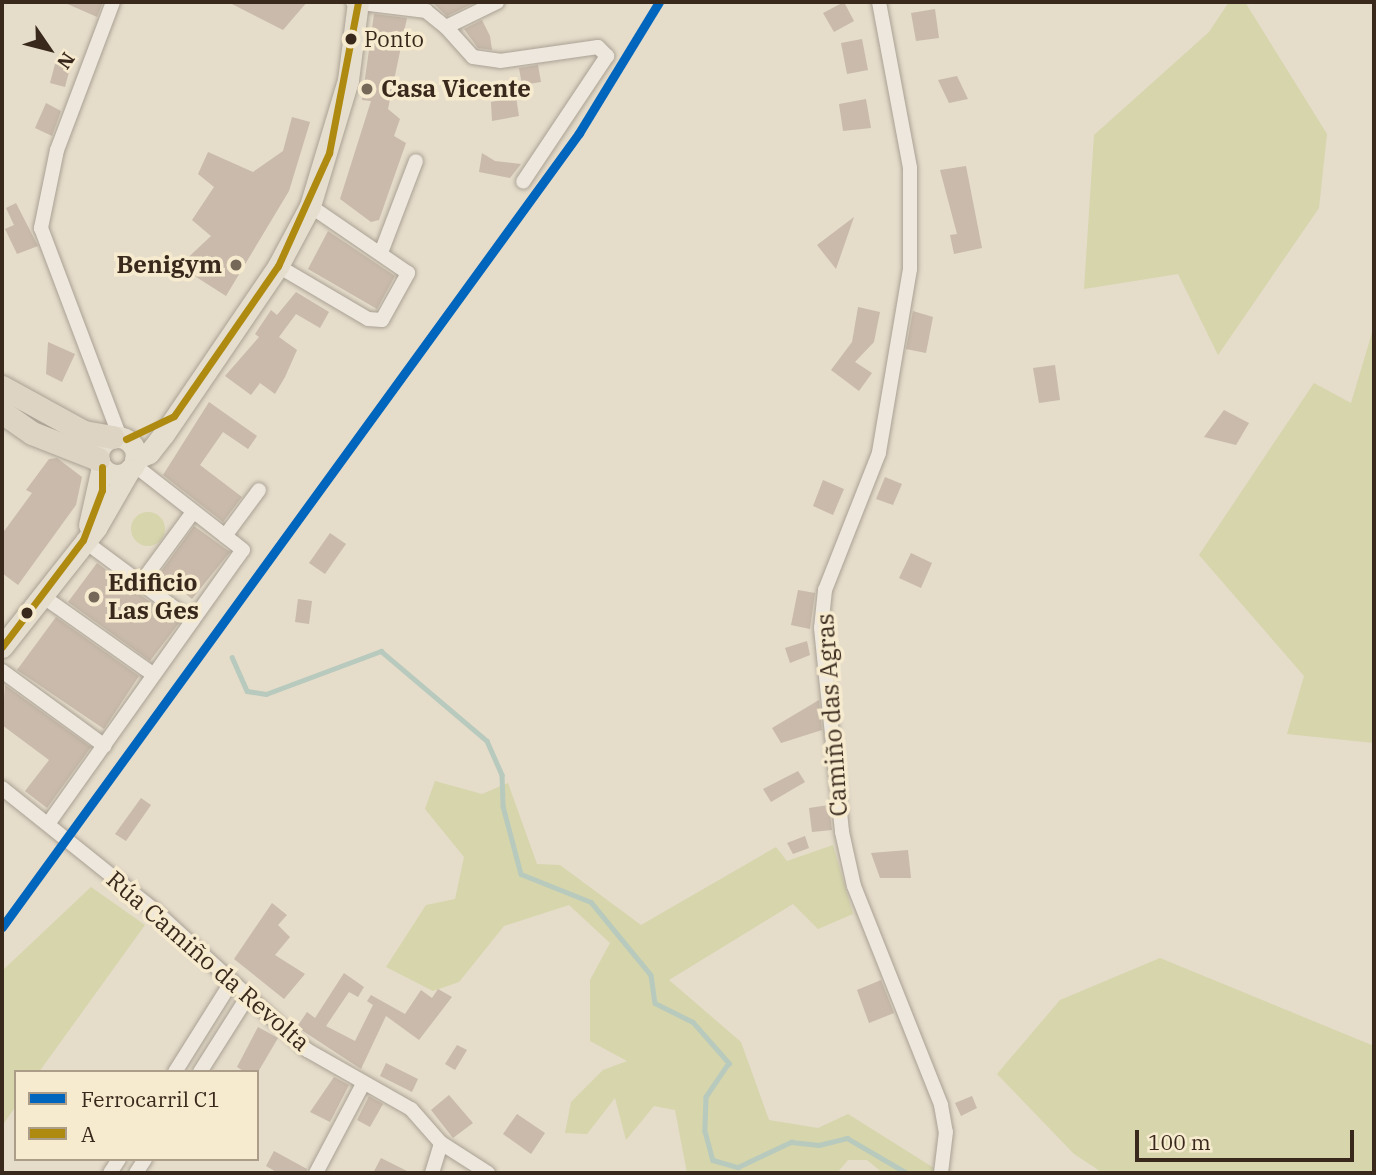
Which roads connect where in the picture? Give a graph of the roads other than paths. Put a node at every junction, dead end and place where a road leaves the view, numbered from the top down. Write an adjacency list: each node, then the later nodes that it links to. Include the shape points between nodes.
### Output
1 (113, 2): 14 (street, via 57,150 41,229)
2 (497, 2): 5 (street)
3 (879, 2): 39 (street, Camiño das Agras, via 909,168 910,269 879,453 825,590 821,628 842,832 854,886 941,1105)
4 (356, 3): 5 (street, via 426,10); 8 (main road, via 348,80)
5 (446, 27): 7 (street, via 473,57 500,61 598,47 607,56)
6 (416, 161): 9 (street)
7 (523, 182)
8 (310, 206): 9 (street); 10 (main road)
9 (382, 250): 10 (street, via 408,272 382,320 368,320)
10 (278, 266): 13 (main road)
11 (2, 387): 14 (highway, via 84,432)
12 (2, 412): 15 (highway, via 32,433)
13 (174, 415): 14 (main road); 16 (main road, via 149,453)
14 (120, 438): 15 (main road, via 100,447); 16 (main road)
15 (100, 463): 16 (main road, via 112,474); 19 (main road, via 102,490)
16 (133, 464): 18 (street); 19 (main road)
17 (259, 490): 20 (street)
18 (193, 512): 20 (street); 21 (street)
19 (89, 534): 21 (street); 22 (main road); 23 (street)
20 (225, 536): 23 (street, via 243,550)
21 (146, 576): 23 (street)
22 (41, 595): 24 (main road); 26 (street)
23 (195, 617): 26 (street)
24 (2, 647)
25 (2, 671): 27 (street)
26 (154, 675): 27 (street)
27 (104, 746): 29 (street)
28 (2, 788): 29 (street, Rúa Camiño da Revolta)
29 (48, 824): 30 (street, Rúa Camiño da Revolta)
30 (232, 981): 31 (street, Rúa Camiño da Revolta); 32 (street)
31 (248, 996): 33 (street); 34 (street, Rúa Camiño da Revolta, via 307,1050)
32 (175, 1070)
33 (201, 1070)
34 (363, 1084): 35 (street, Rúa Camiño da Revolta, via 411,1109); 36 (street)
35 (441, 1143): 37 (street); 38 (street, Rúa Camiño da Revolta)
36 (316, 1173)
37 (432, 1173)
38 (488, 1173)
39 (941, 1173)

